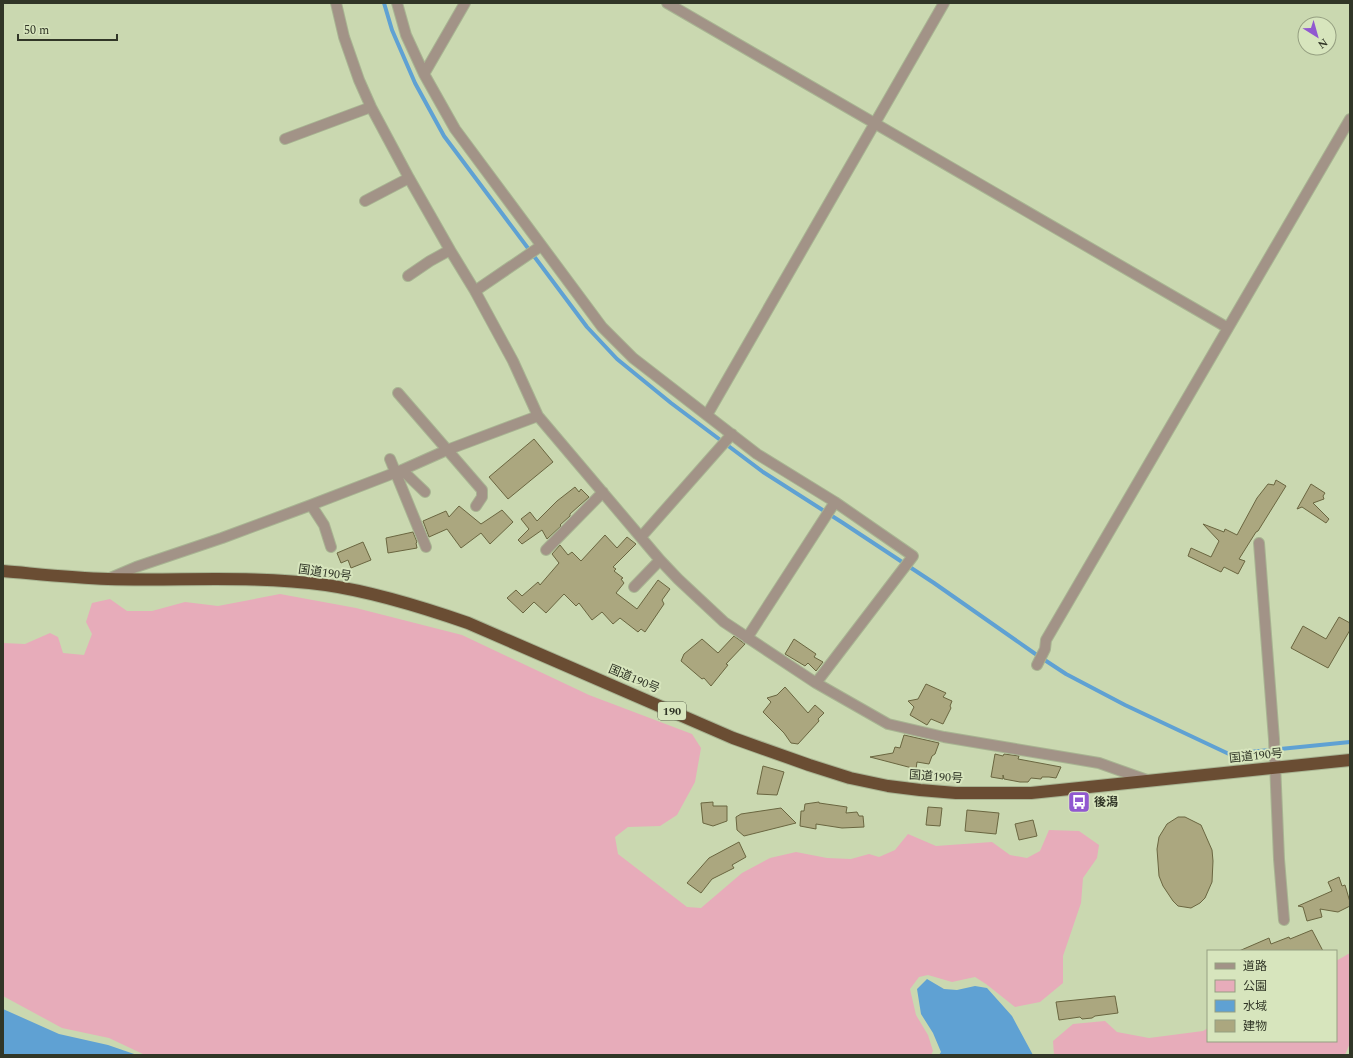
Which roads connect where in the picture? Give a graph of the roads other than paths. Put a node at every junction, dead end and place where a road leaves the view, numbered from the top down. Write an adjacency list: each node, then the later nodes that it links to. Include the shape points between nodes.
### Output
1 (336, 3): 7 (street, via 344,37)
2 (397, 3): 6 (street, via 406,35)
3 (465, 3): 6 (street)
4 (667, 3): 9 (street)
5 (944, 3): 9 (street)
6 (424, 74): 13 (street, via 455,129)
7 (371, 107): 10 (street); 11 (street)
8 (1350, 118): 17 (street)
9 (875, 123): 17 (street); 19 (street)
10 (285, 139)
11 (409, 178): 12 (street); 14 (street)
12 (365, 201)
13 (541, 246): 16 (street); 19 (street, via 602,327 633,358)
14 (450, 250): 15 (street); 16 (street)
15 (408, 276)
16 (475, 291): 20 (street, via 513,361)
17 (1228, 328): 40 (street, via 1046,640 1046,649)
18 (398, 393): 22 (street)
19 (707, 415): 21 (street)
20 (538, 416): 22 (street); 26 (street)
21 (732, 434): 27 (street, via 757,454); 30 (street)
22 (447, 450): 24 (street); 29 (street, via 482,490 482,497)
23 (390, 459): 24 (street)
24 (398, 471): 25 (street); 28 (street); 33 (street)
25 (425, 492)
26 (603, 492): 30 (street); 34 (street)
27 (835, 502): 39 (street); 41 (street, via 913,556)
28 (311, 505): 32 (street, via 324,525); 37 (street)
29 (476, 506)
30 (641, 536): 35 (street)
31 (1259, 543): 43 (street)
32 (331, 547)
33 (426, 547)
34 (546, 550)
35 (660, 560): 38 (street); 39 (street, via 724,622)
36 (3, 571): 37 (highway, 国道190号 / 190)
37 (107, 579): 44 (highway, 国道190号 / 190, via 254,579 325,585 426,608 468,623 734,738 850,778 888,786 956,793 1031,793)
38 (634, 587)
39 (747, 638): 41 (street)
40 (1037, 665)
41 (816, 683): 44 (street, via 888,724 944,737 1099,763)
42 (1350, 760): 43 (highway, 国道190号 / 190)
43 (1275, 768): 44 (highway, 国道190号 / 190); 45 (street)
44 (1147, 780)
45 (1284, 920)

